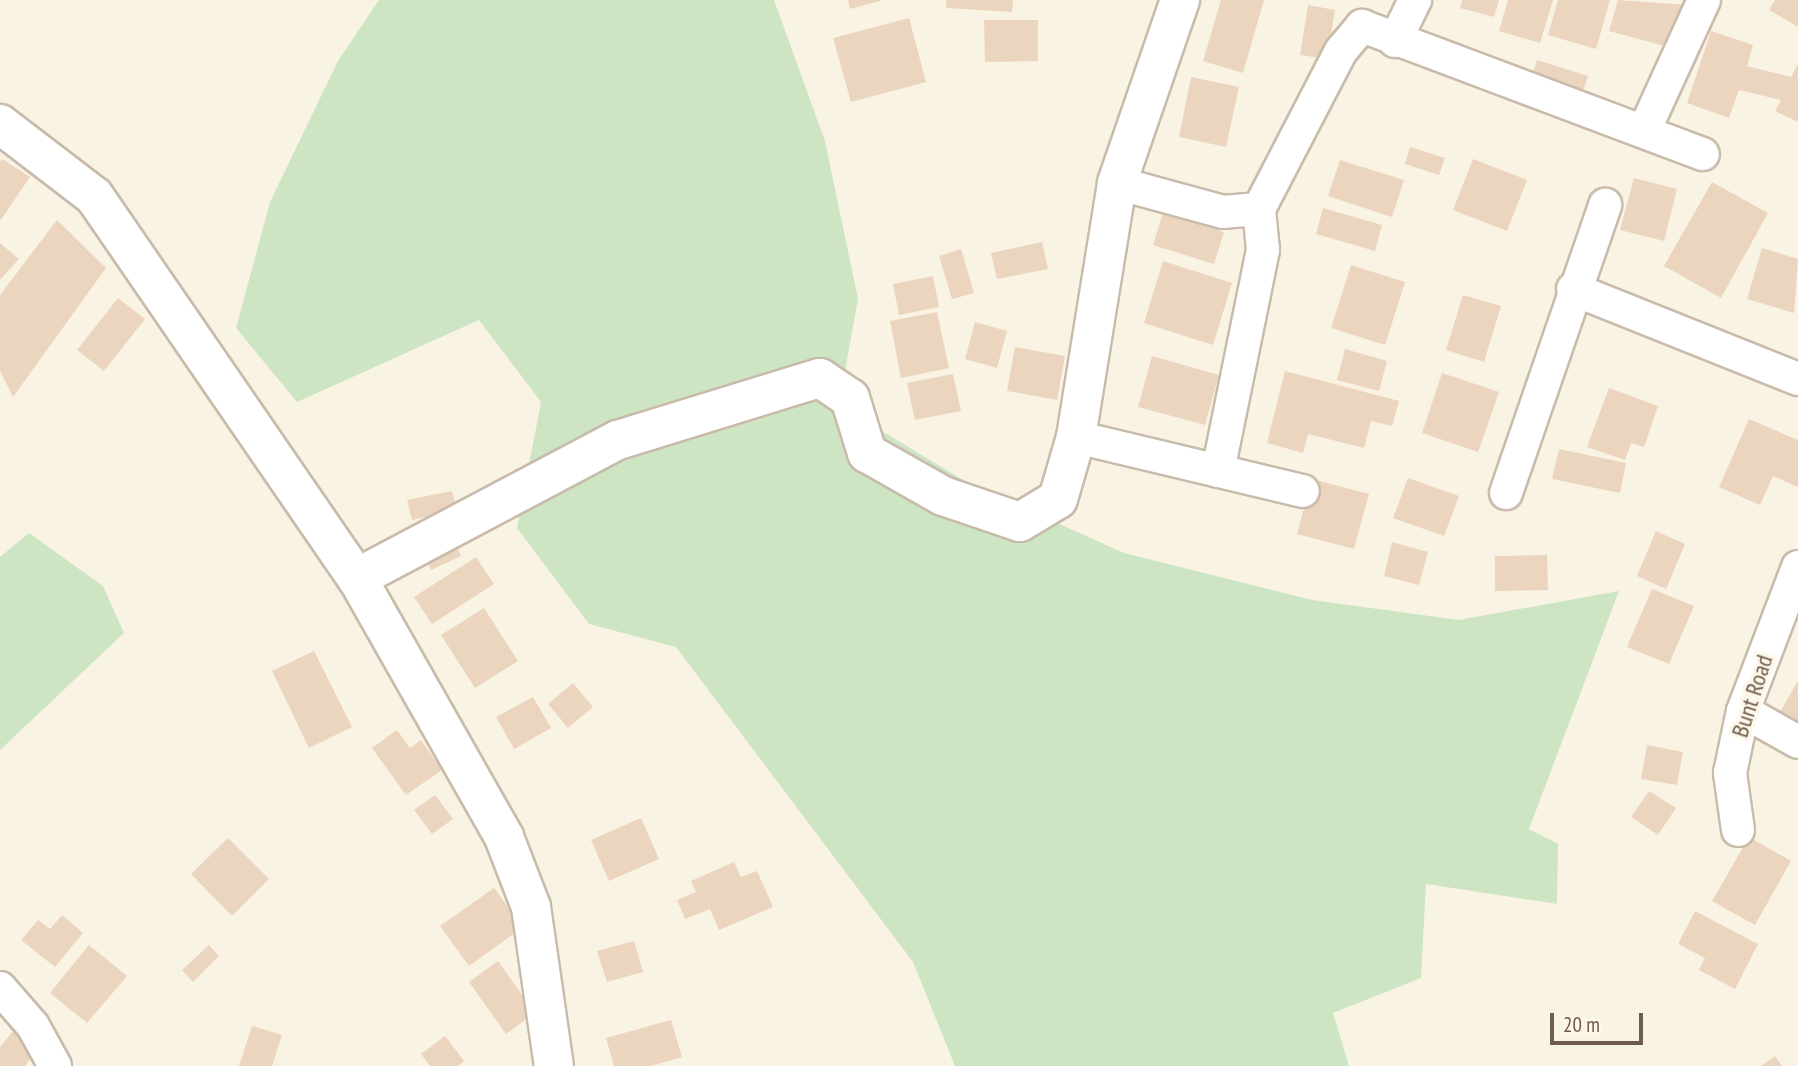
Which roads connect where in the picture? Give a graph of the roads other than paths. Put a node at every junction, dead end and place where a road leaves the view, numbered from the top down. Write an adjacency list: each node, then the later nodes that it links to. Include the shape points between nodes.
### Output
1 (1181, 0): 8 (street)
2 (1415, 0): 4 (street)
3 (1704, 0): 6 (street)
4 (1395, 41): 6 (street); 10 (street, via 1362,26 1341,51)
5 (0, 124): 18 (street, via 94,196)
6 (1644, 131): 7 (street)
7 (1703, 154)
8 (1117, 183): 10 (street, via 1223,212); 13 (street)
9 (1605, 205): 11 (street)
10 (1259, 209): 14 (street, via 1263,250)
11 (1573, 289): 12 (street); 16 (street)
12 (1798, 379)
13 (1076, 438): 14 (street); 18 (street, via 1058,499 1020,523 943,496 867,453 850,398 820,378 618,440)
14 (1218, 471): 15 (street)
15 (1303, 491)
16 (1506, 493)
17 (1798, 567): 19 (street, Bunt Road)
18 (357, 578): 25 (street, via 504,837 531,907)
19 (1790, 612): 20 (street, Bunt Road)
20 (1742, 711): 21 (street); 22 (street, Bunt Road, via 1730,773)
21 (1798, 742)
22 (1738, 830)
23 (0, 988): 24 (street, via 33,1026)
24 (55, 1066)
25 (554, 1066)

